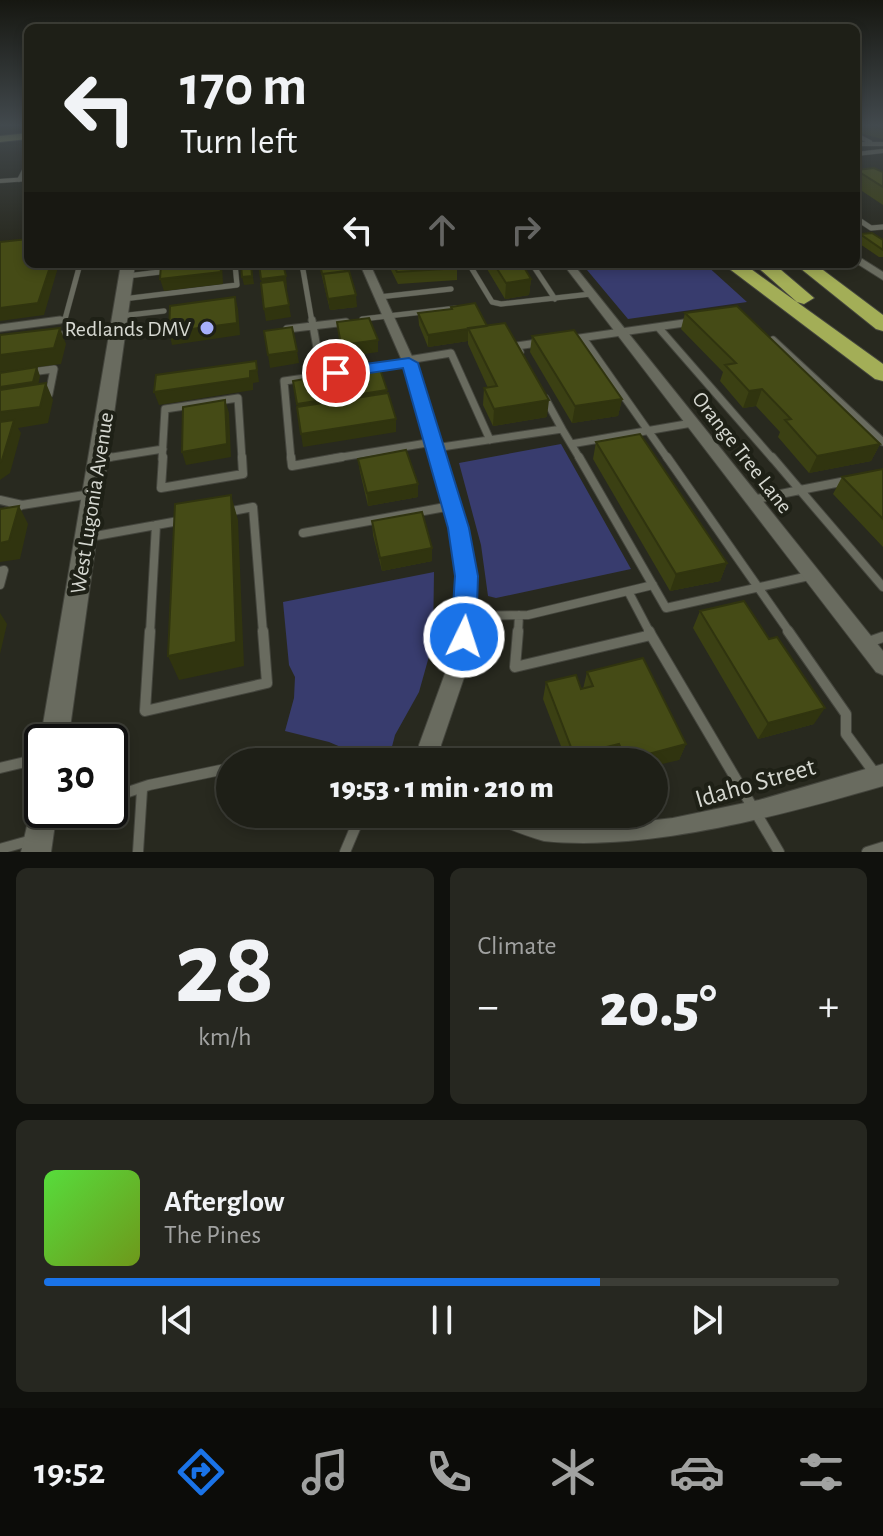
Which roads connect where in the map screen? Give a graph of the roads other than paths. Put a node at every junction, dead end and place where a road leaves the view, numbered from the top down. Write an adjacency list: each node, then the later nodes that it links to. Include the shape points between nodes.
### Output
1 (24, 171): 3 (lane)
2 (24, 179): 3 (lane)
3 (19, 180): 4 (lane)
4 (0, 181)
5 (860, 221): 6 (lane, via 871,228)
6 (883, 227)
7 (860, 261): 21 (street)
8 (79, 268): 36 (lane, via 65,319)
9 (235, 268): 25 (lane, via 237,285)
10 (303, 268): 34 (lane)
11 (367, 268): 24 (street)
12 (471, 268): 26 (lane, via 492,302)
13 (535, 268): 26 (lane)
14 (571, 268): 23 (street, Orange Tree Lane)
15 (737, 268): 49 (highway)
16 (768, 268): 47 (highway)
17 (809, 268): 33 (highway)
18 (828, 268): 29 (highway)
19 (179, 269): 20 (lane)
20 (128, 270): 25 (street, West Lugonia Avenue)
21 (881, 274)
22 (451, 289): 24 (lane)
23 (591, 294): 26 (lane); 38 (street, Orange Tree Lane)
24 (379, 297): 30 (street)
25 (123, 299): 32 (street, West Lugonia Avenue)
26 (555, 299)
27 (462, 307): 30 (lane)
28 (164, 311): 32 (lane)
29 (883, 315)
30 (387, 316): 34 (lane); 46 (street)
31 (701, 320): 35 (lane)
32 (119, 322): 40 (lane); 60 (street, West Lugonia Avenue)
33 (883, 325)
34 (313, 326): 37 (lane); 44 (lane)
35 (658, 327): 38 (lane); 62 (lane)
36 (0, 328)
37 (282, 330)
38 (621, 333): 41 (lane); 52 (street, Orange Tree Lane)
39 (767, 335): 56 (lane)
40 (51, 336)
41 (583, 338): 42 (lane); 54 (lane)
42 (570, 339)
43 (543, 343): 45 (lane, via 517,346)
44 (319, 359)
45 (524, 360)
46 (409, 361): 55 (lane, via 451,353); 58 (street); 58 (lane, via 284,381 292,466)
47 (883, 363)
48 (27, 373): 51 (lane, via 54,369 49,394)
49 (883, 374)
50 (539, 387): 53 (lane)
51 (36, 395)
52 (692, 423): 54 (lane); 65 (street, Orange Tree Lane)
53 (562, 429): 55 (lane); 57 (lane)
54 (648, 430): 57 (lane); 78 (lane)
55 (490, 440): 58 (lane)
56 (883, 442)
57 (571, 444): 77 (lane)
58 (434, 445): 67 (street)
59 (163, 449): 59 (lane, via 161,488 243,474 238,398 165,409); 60 (lane)
60 (97, 459): 63 (street, West Lugonia Avenue)
61 (855, 479): 62 (lane)
62 (800, 490): 65 (lane); 79 (lane)
63 (92, 494): 66 (lane); 73 (street, West Lugonia Avenue)
64 (0, 500): 66 (lane)
65 (752, 500): 75 (street, Orange Tree Lane)
66 (22, 505): 68 (lane)
67 (451, 506): 72 (lane); 82 (street, via 467,576)
68 (0, 515)
69 (211, 515): 71 (lane, via 253,507 267,683 145,711)
70 (197, 517): 71 (lane)
71 (156, 525): 73 (lane)
72 (303, 533)
73 (86, 538): 87 (street, West Lugonia Avenue)
74 (0, 571): 76 (lane, via 4,570)
75 (812, 575): 78 (lane); 85 (street, Orange Tree Lane)
76 (0, 585)
77 (653, 585): 78 (lane, via 666,608); 80 (lane)
78 (758, 587): 92 (lane, via 846,714 846,734)
79 (883, 587)
80 (628, 591): 81 (lane); 83 (lane)
81 (519, 615): 82 (lane); 83 (lane, via 515,667)
82 (467, 616): 88 (street, via 461,657)
83 (651, 635): 95 (lane)
84 (883, 637): 85 (lane)
85 (865, 643): 86 (street, Orange Tree Lane)
86 (883, 666)
87 (57, 724)
88 (430, 748)
89 (24, 762): 90 (lane)
90 (0, 768)
91 (216, 771): 93 (lane)
92 (880, 776): 95 (street, Idaho Street)
93 (142, 790): 94 (lane); 101 (lane)
94 (128, 794)
95 (754, 811): 98 (street, Idaho Street, via 687,831 624,837); 103 (lane)
96 (39, 828): 100 (lane)
97 (355, 828): 102 (lane)
98 (540, 828)
99 (883, 847): 104 (lane)
100 (0, 849)
101 (138, 852)
102 (345, 852)
103 (779, 852)
104 (867, 852)

